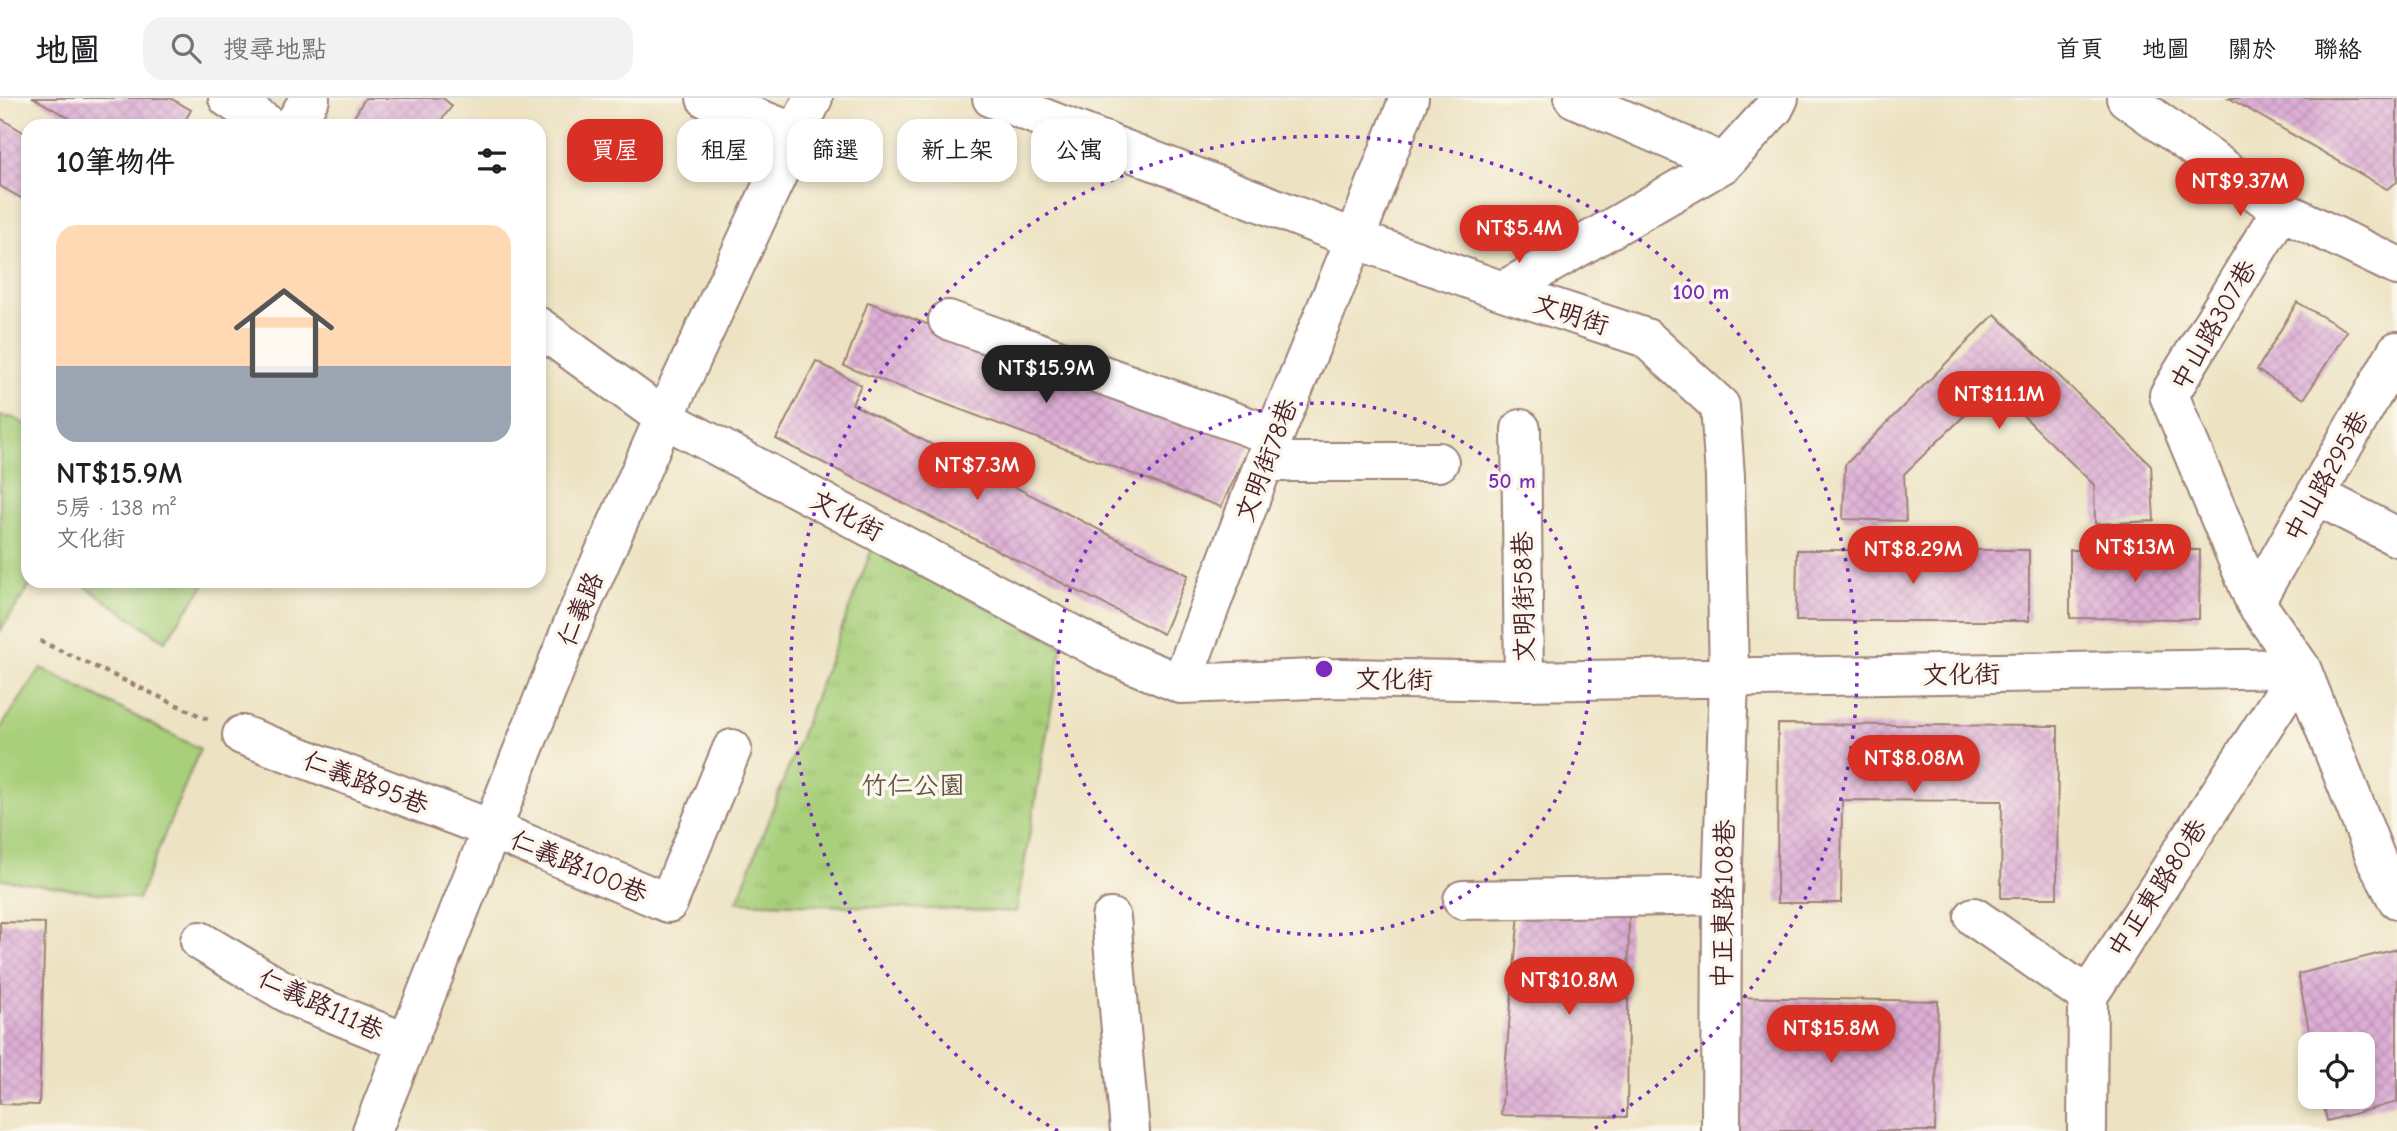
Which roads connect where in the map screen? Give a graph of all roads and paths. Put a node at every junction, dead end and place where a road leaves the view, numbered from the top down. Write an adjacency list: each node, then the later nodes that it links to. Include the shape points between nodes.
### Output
1 (228, 98): 10 (street)
2 (309, 98): 11 (street)
3 (706, 98): 13 (street)
4 (813, 98): 12 (street, 仁義路)
5 (992, 98): 17 (street, 文明街)
6 (1409, 98): 17 (street, 文明街78巷)
7 (1574, 98): 15 (street)
8 (1779, 98): 15 (street)
9 (2126, 98): 16 (street)
10 (260, 119)
11 (297, 119)
12 (804, 119)
13 (787, 130)
14 (787, 157): 23 (street, 仁義路)
15 (1724, 163): 19 (street)
16 (2281, 211): 18 (street); 29 (street, 中山路307巷, via 2169,394)
17 (1355, 239): 19 (street, 文明街); 25 (street, 文明街78巷)
18 (2397, 266)
19 (1503, 291): 32 (street, 文明街, via 1646,338 1720,406)
20 (948, 320): 25 (street)
21 (546, 332): 23 (street, 文化街)
22 (2397, 351): 27 (street, 中山路295巷)
23 (664, 418): 34 (street, 文化街, via 1109,654); 37 (street, 仁義路, via 573,624)
24 (1521, 429): 33 (street, 文明街58巷)
25 (1270, 449): 26 (street); 34 (street, 文明街78巷)
26 (1439, 462)
27 (2316, 495): 28 (street); 29 (street, 中山路295巷)
28 (2397, 537)
29 (2255, 602): 31 (street, 中山路307巷)
30 (40, 640): 35 (path)
31 (2301, 668): 32 (street, 文化街); 39 (street, 中山路307巷, via 2377,861); 44 (street, 中正東路80巷)
32 (1729, 678): 33 (street, 文化街); 38 (street, 中正東路108巷)
33 (1524, 681): 34 (street, 文化街, via 1340,678)
34 (1181, 684)
35 (242, 735): 37 (street, 仁義路95巷)
36 (732, 749): 37 (street, 仁義路100巷, via 668,903)
37 (491, 829): 45 (street, 仁義路)
38 (1722, 895): 40 (street); 48 (street, 中正東路108巷)
39 (2397, 899)
40 (1463, 900)
41 (1974, 917): 44 (street)
42 (1111, 918): 47 (street)
43 (200, 941): 45 (street, 仁義路111巷, via 296,998)
44 (2088, 996): 49 (street)
45 (407, 1043): 46 (street, 仁義路)
46 (372, 1131)
47 (1130, 1131)
48 (1721, 1131)
49 (2087, 1131)

